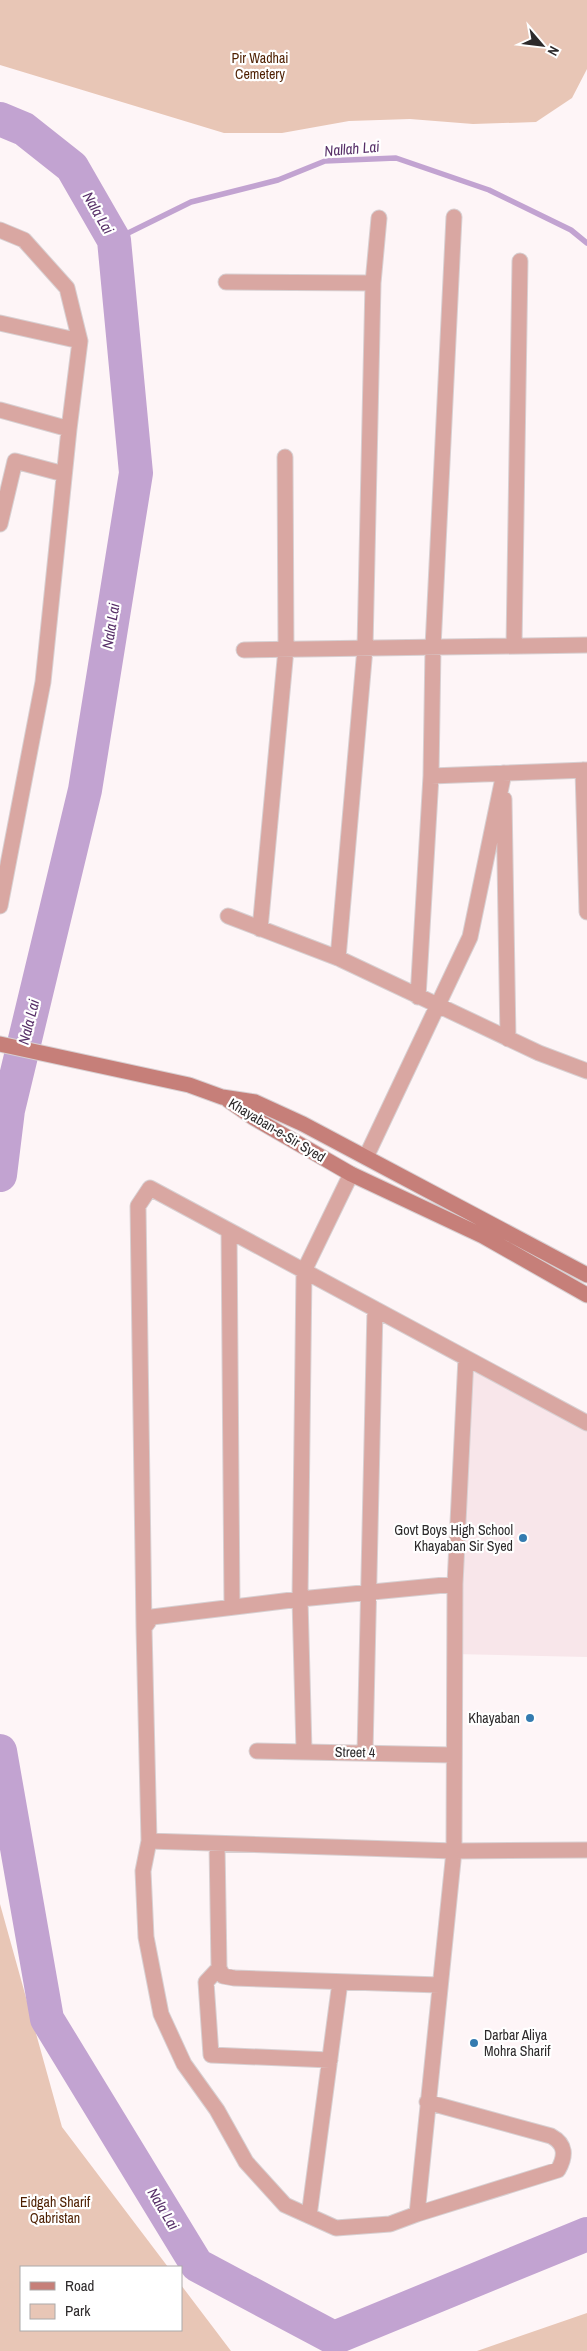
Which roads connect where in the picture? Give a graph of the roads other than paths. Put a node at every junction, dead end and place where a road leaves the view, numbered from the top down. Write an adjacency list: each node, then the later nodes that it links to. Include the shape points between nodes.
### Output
1 (454, 217): 16 (street)
2 (379, 218): 6 (street)
3 (0, 230): 8 (street, via 24,240 67,288)
4 (520, 260): 15 (street)
5 (226, 282): 6 (street)
6 (374, 282): 17 (street)
7 (0, 323): 8 (street)
8 (80, 341): 10 (street)
9 (0, 410): 10 (street)
10 (69, 429): 12 (street)
11 (286, 456): 18 (street)
12 (64, 474): 13 (street, via 15,461); 23 (street, via 43,682)
13 (0, 524)
14 (587, 645): 15 (street)
15 (514, 646): 16 (street)
16 (434, 647): 17 (street); 22 (street)
17 (365, 648): 18 (street); 27 (street)
18 (286, 649): 19 (street); 26 (street)
19 (244, 650)
20 (585, 770): 21 (street); 24 (street)
21 (504, 773): 22 (street); 29 (street, via 470,937); 30 (street)
22 (432, 776): 28 (street)
23 (0, 906)
24 (587, 912)
25 (228, 916): 26 (street)
26 (260, 929): 27 (street)
27 (338, 958): 28 (street)
28 (418, 997): 29 (street)
29 (437, 1006): 30 (street); 34 (street)
30 (508, 1039): 32 (street)
31 (0, 1044): 33 (main road, via 189,1085)
32 (587, 1071)
33 (222, 1097): 34 (main road, Khayaban-e-Sir Syed, via 255,1102); 35 (main road, Khayaban-e-Sir Syed)
34 (366, 1157): 38 (main road, Khayaban-e-Sir Syed)
35 (351, 1174): 37 (street); 39 (main road, Khayaban-e-Sir Syed, via 483,1236)
36 (229, 1231): 37 (street); 46 (street); 47 (street, via 150,1188 138,1206)
37 (304, 1272): 40 (street); 45 (street)
38 (587, 1275)
39 (587, 1294)
40 (375, 1309): 41 (street); 44 (street)
41 (466, 1358): 42 (street); 43 (street)
42 (587, 1422)
43 (455, 1584): 44 (street); 51 (street)
44 (369, 1592): 45 (street); 50 (street)
45 (300, 1599): 46 (street); 49 (street)
46 (232, 1607): 47 (street, via 152,1617)
47 (144, 1628): 52 (street)
48 (257, 1751): 49 (street, Street 4)
49 (304, 1751): 50 (street, Street 4)
50 (366, 1752): 51 (street, Street 4)
51 (453, 1755): 55 (street)
52 (149, 1841): 53 (street); 62 (street, via 144,1870 146,1937 161,2014 184,2064 218,2110 246,2162 285,2205)
53 (217, 1844): 55 (street); 56 (street)
54 (587, 1850): 55 (street)
55 (454, 1851): 58 (street)
56 (219, 1968): 57 (street, via 223,1976 234,1978); 59 (street, via 206,1982 211,2055)
57 (340, 1982): 58 (street); 59 (street)
58 (439, 1986): 60 (street)
59 (330, 2060): 62 (street)
60 (427, 2102): 61 (street); 61 (street, via 560,2140 562,2163 558,2170)
61 (417, 2214): 62 (street, via 390,2224 336,2228)
62 (309, 2216)

